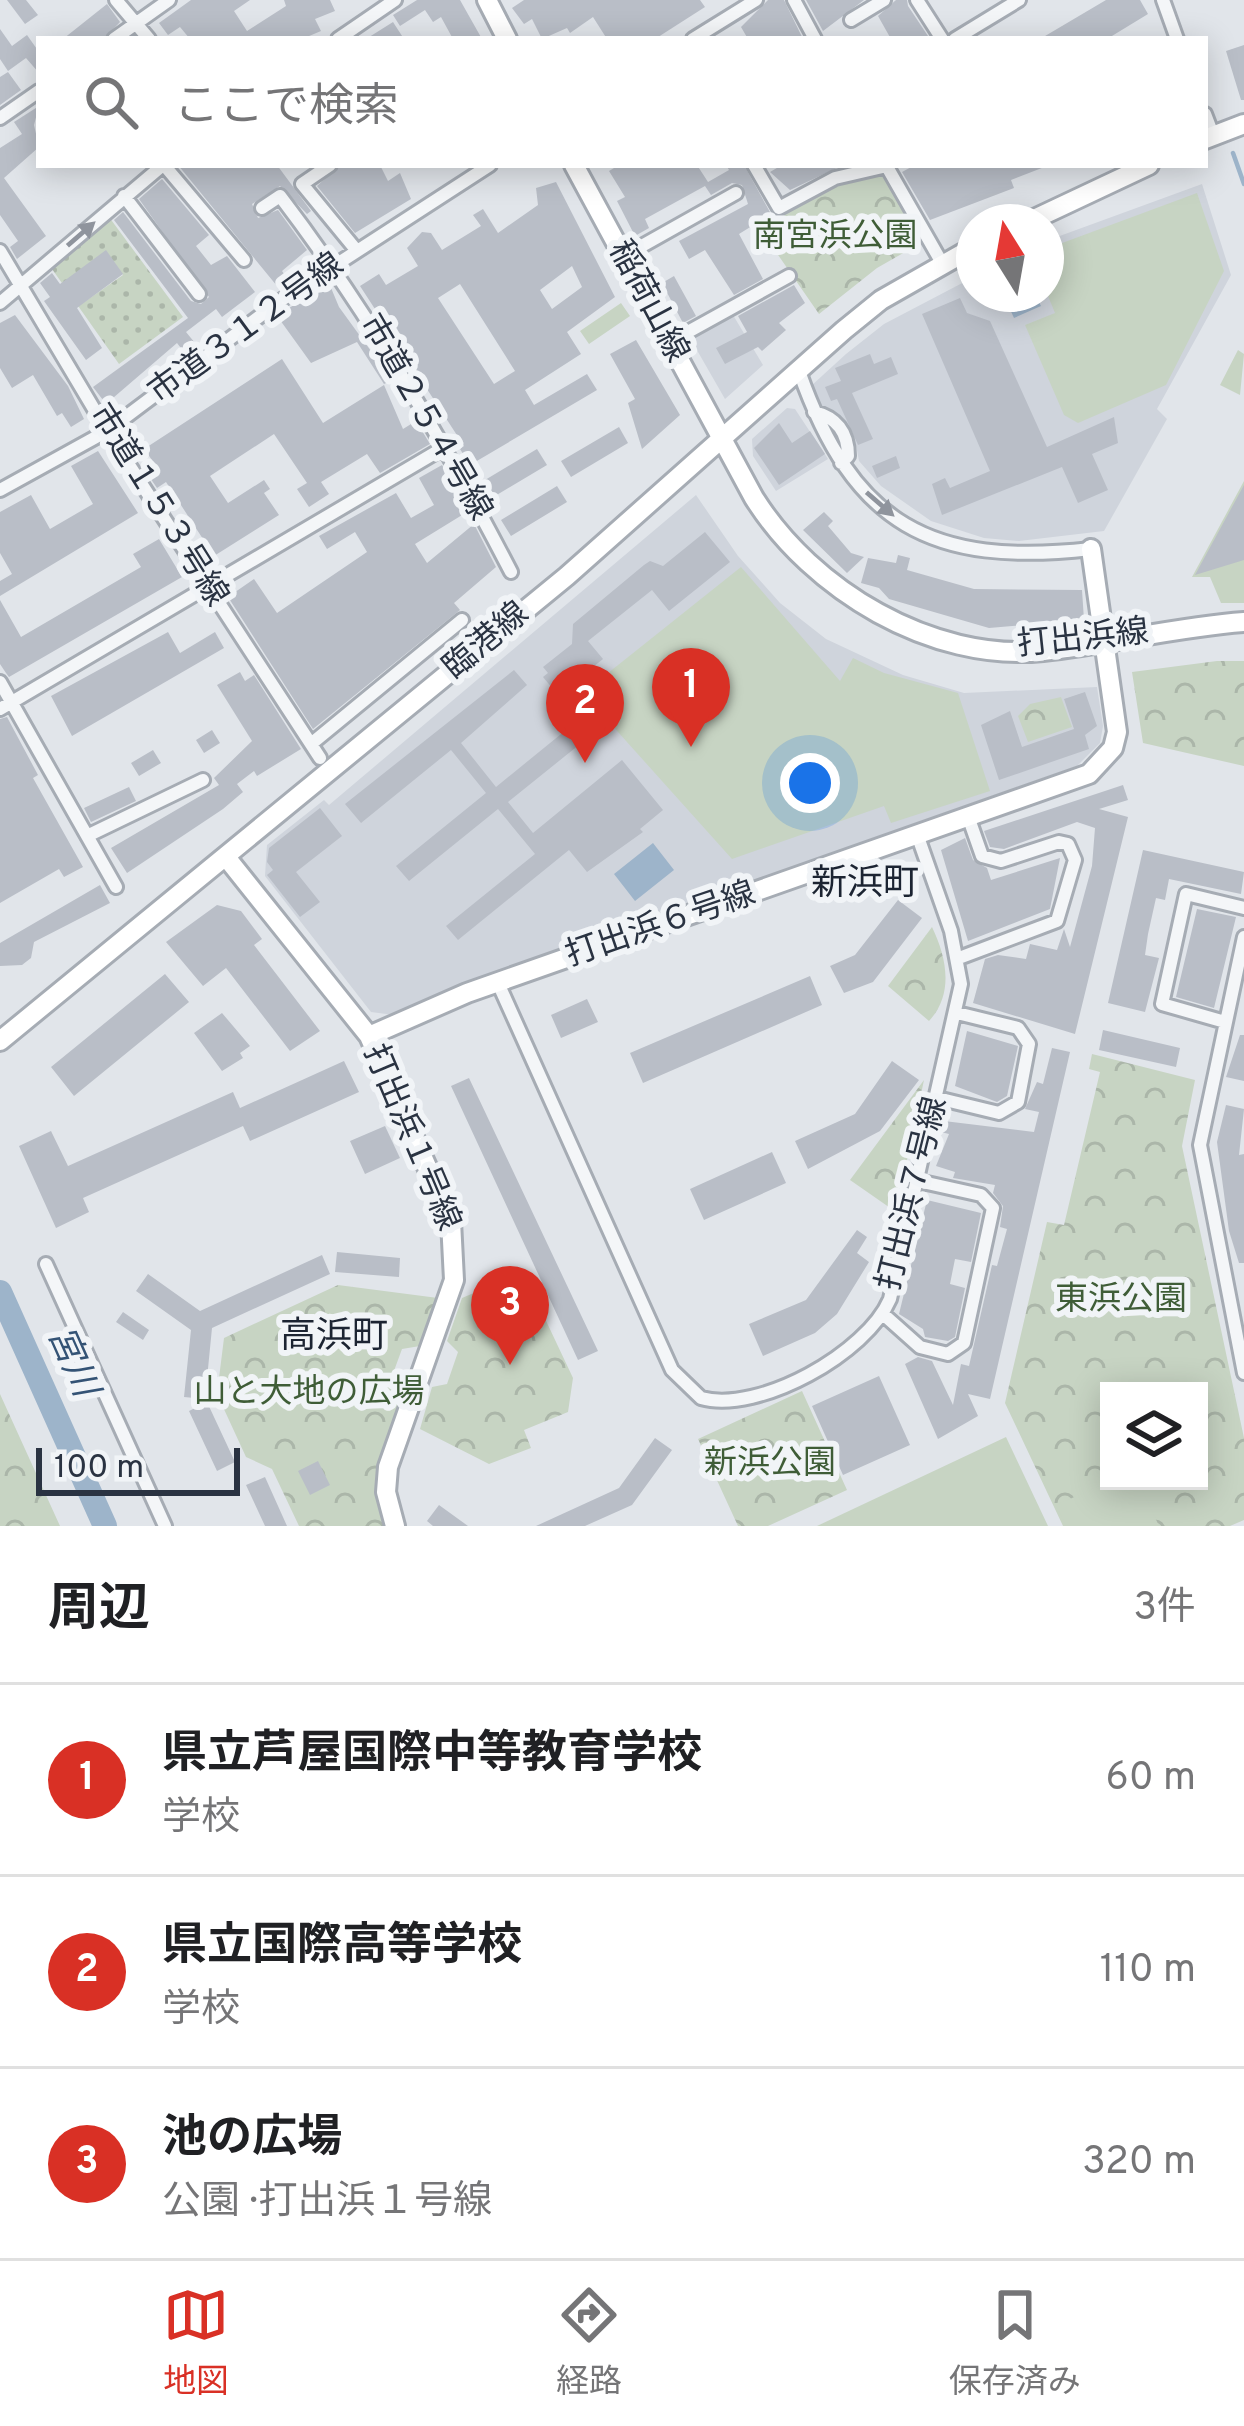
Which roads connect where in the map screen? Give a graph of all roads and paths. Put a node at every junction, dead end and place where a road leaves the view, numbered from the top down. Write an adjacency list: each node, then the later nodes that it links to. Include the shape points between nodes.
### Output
1 (116, 0): 13 (street)
2 (169, 0): 13 (street)
3 (395, 0): 16 (street)
4 (487, 0): 17 (street)
5 (756, 0): 18 (street)
6 (794, 0): 19 (street)
7 (884, 0): 12 (street)
8 (916, 0): 20 (street)
9 (1180, 0): 11 (street)
10 (1009, 2): 21 (street)
11 (1164, 3): 22 (street)
12 (850, 20)
13 (136, 24): 14 (street); 15 (street)
14 (118, 36)
15 (146, 36)
16 (342, 36)
17 (505, 36)
18 (698, 36)
19 (813, 36)
20 (940, 36)
21 (959, 36)
22 (1176, 36)
23 (36, 93): 24 (street)
24 (0, 118)
25 (1244, 124): 26 (street)
26 (1209, 137)
27 (159, 168): 37 (street)
28 (166, 168): 44 (street)
29 (326, 168): 41 (street, via 302,184)
30 (485, 168): 41 (street, 市道３１２号線)
31 (576, 168): 42 (street, 稲荷山線)
32 (760, 168): 33 (street, via 779,208 835,178)
33 (878, 168)
34 (887, 168): 45 (street)
35 (1143, 168): 38 (street)
36 (736, 193): 42 (street)
37 (124, 196): 48 (street, one-way to 37); 49 (street)
38 (1064, 205)
39 (262, 208): 46 (street, 市道２５４号線, via 280,196)
40 (0, 251): 48 (street, 市道１５３号線)
41 (357, 251): 46 (street, 市道３１２号線)
42 (624, 256): 51 (street, 稲荷山線)
43 (956, 256): 45 (street, 臨港線)
44 (244, 260)
45 (942, 263): 52 (street, 臨港線, via 881,300)
46 (334, 266): 53 (street, 市道３１２号線); 55 (street, 市道２５４号線)
47 (789, 276): 51 (street)
48 (22, 286): 50 (street); 53 (street, 市道１５３号線)
49 (199, 294)
50 (0, 304)
51 (668, 343): 54 (street, 稲荷山線)
52 (799, 370): 54 (street, 臨港線); 57 (street, one-way to 57, via 841,463 883,508 944,544 1024,556)
53 (107, 431): 56 (street, 市道３１２号線); 59 (street, 市道１５３号線)
54 (721, 440): 62 (street, 打出浜線, via 788,543 831,583 893,620 993,649); 71 (street, 臨港線)
55 (446, 447): 58 (street, 市道２５４号線); 59 (street)
56 (0, 490)
57 (1091, 549): 62 (street, 打出浜６号線)
58 (512, 572)
59 (208, 588): 64 (street); 65 (street, 市道１５３号線)
60 (462, 620): 65 (street)
61 (1244, 622): 62 (street, 打出浜線)
62 (1104, 640): 68 (street, 打出浜６号線, via 1117,732 1102,765)
63 (0, 682): 64 (street)
64 (6, 705): 69 (street)
65 (311, 744): 66 (street, 市道１５３号線)
66 (320, 758)
67 (203, 780): 69 (street)
68 (969, 819): 70 (street, 打出浜６号線); 75 (street, via 982,856 1001,861 1059,842 1075,860 1058,921)
69 (87, 836): 72 (street)
70 (918, 836): 75 (street, 打出浜７号線); 76 (street, 打出浜６号線)
71 (226, 856): 79 (street, 打出浜１号線); 80 (street, 臨港線)
72 (116, 887)
73 (1244, 908): 78 (street, via 1186,894 1162,1004)
74 (1244, 937): 78 (street)
75 (959, 958): 77 (street, 打出浜７号線)
76 (498, 983): 79 (street, 打出浜６号線); 84 (street, 打出浜７号線, via 686,1387 721,1404 744,1401 850,1352)
77 (957, 1013): 81 (street, 打出浜７号線); 81 (street, via 1018,1028 1029,1044 1018,1102 999,1113)
78 (1225, 1022): 85 (street, via 1200,1157)
79 (369, 1036): 87 (street, 打出浜１号線, via 446,1207 457,1251 388,1467)
80 (0, 1041)
81 (937, 1099): 82 (street, 打出浜７号線)
82 (918, 1181): 84 (street, 打出浜７号線); 84 (street, via 981,1195 993,1208 964,1343 948,1354 920,1347)
83 (46, 1264): 86 (street)
84 (883, 1314)
85 (1244, 1373)
86 (165, 1526)
87 (395, 1526)

